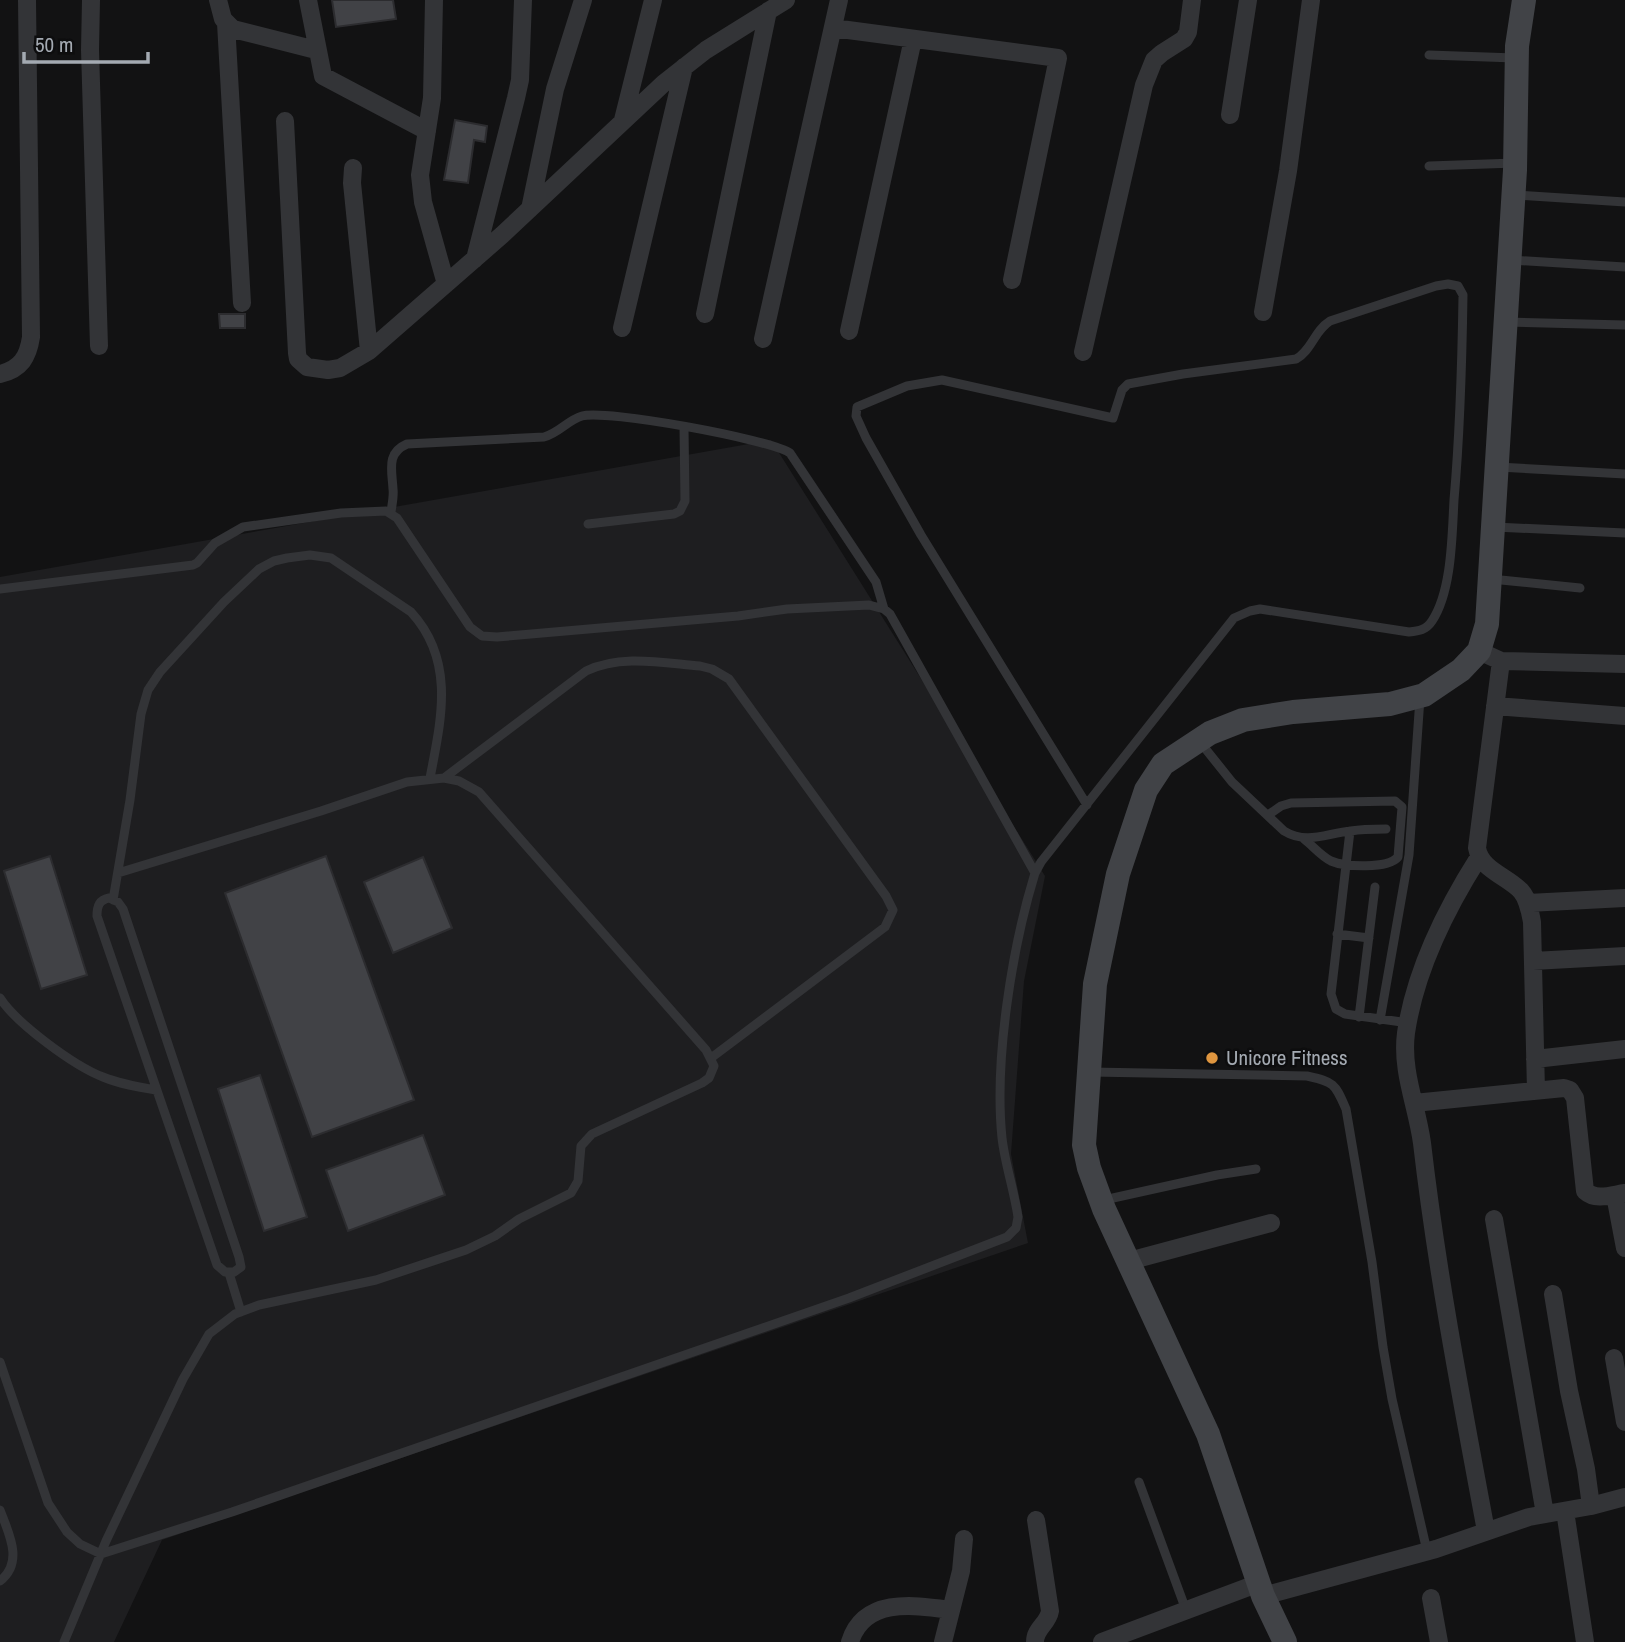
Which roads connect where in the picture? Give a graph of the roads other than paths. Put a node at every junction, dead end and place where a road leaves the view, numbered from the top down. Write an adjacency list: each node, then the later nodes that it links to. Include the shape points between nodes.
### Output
1 (27, 0): 49 (street, via 31,337 23,362)
2 (91, 0): 46 (street)
3 (218, 0): 16 (street)
4 (307, 0): 19 (street)
5 (434, 0): 26 (street, via 434,74)
6 (523, 0): 33 (street, via 520,80)
7 (583, 0): 32 (street, via 555,89)
8 (653, 0): 24 (street)
9 (786, 0): 15 (street)
10 (839, 0): 17 (street)
11 (1192, 0): 48 (street, via 1188,32 1154,60 1144,85)
12 (1248, 0): 23 (street)
13 (1311, 0): 39 (street)
14 (1524, 0): 21 (street)
15 (768, 11): 22 (street); 40 (street)
16 (226, 23): 19 (street, via 238,31); 38 (street)
17 (833, 28): 18 (street); 45 (street)
18 (913, 38): 36 (street, via 1058,58); 44 (street)
19 (316, 50): 26 (street, via 323,76)
20 (1429, 55): 21 (lane)
21 (1517, 58): 28 (street)
22 (684, 67): 24 (street); 43 (street)
23 (1230, 115)
24 (623, 120): 32 (street)
25 (285, 121): 47 (street, via 298,359 313,370 328,370)
26 (427, 131): 37 (street, via 421,162 423,202)
27 (1429, 166): 28 (lane)
28 (1515, 167): 30 (street)
29 (353, 168): 47 (street)
30 (1513, 195): 31 (lane); 34 (street)
31 (1625, 202)
32 (530, 209): 33 (street)
33 (475, 259): 37 (street)
34 (1509, 260): 35 (lane); 41 (street)
35 (1625, 267)
36 (1012, 280)
37 (446, 284): 47 (street)
38 (242, 303)
39 (1263, 312)
40 (705, 314)
41 (1505, 322): 42 (lane); 51 (street)
42 (1625, 325)
43 (622, 328)
44 (849, 331)
45 (763, 340)
46 (99, 346)
47 (369, 351)
48 (1083, 352)
49 (0, 374)
50 (684, 427): 53 (lane, via 590,415 544,437 407,444 392,458); 54 (lane, via 685,501 680,511); 60 (lane, via 779,446 790,453 876,582)
51 (1497, 467): 52 (lane); 55 (street)
52 (1625, 474)
53 (391, 512): 59 (lane, via 341,513 243,527 215,543 197,564); 60 (lane, via 470,627 482,636 786,609)
54 (588, 524)
55 (1493, 527): 56 (lane); 57 (street)
56 (1625, 533)
57 (1490, 579): 58 (lane); 61 (street)
58 (1580, 588)
59 (0, 589)
60 (884, 608): 77 (lane)
61 (1490, 656): 62 (street); 63 (street); 64 (street)
62 (1625, 664)
63 (1420, 696): 66 (street, via 1390,704 1243,720); 88 (lane, via 1409,855)
64 (1495, 706): 65 (street); 74 (street)
65 (1625, 716)
66 (1198, 740): 70 (lane, via 1232,782); 93 (street, via 1163,764 1146,790 1118,874 1095,984)
67 (430, 778): 68 (lane); 76 (lane); 76 (lane, via 441,719 442,676 434,647 420,622 331,558 310,555 274,561 258,569 224,602 153,681 141,714)
68 (444, 778): 91 (lane, via 479,792); 91 (lane, via 599,665 626,661 700,666 729,679 893,910 885,927)
69 (1087, 805): 69 (lane, via 1240,614 1260,609 1409,632 1431,622 1444,588 1454,511 1462,379 1463,295 1458,286 1436,286 1330,321 1296,359 1128,384 1113,418 942,380 907,386 857,407 866,438 921,536); 77 (lane)
70 (1268, 815): 73 (lane, via 1284,831); 75 (lane, via 1291,803 1399,803 1402,821 1395,862)
71 (1386, 829): 72 (lane)
72 (1350, 831): 73 (lane); 75 (lane)
73 (1304, 839): 75 (lane, via 1325,858)
74 (1479, 857): 81 (street, via 1521,891); 89 (street, via 1443,922 1423,970)
75 (1346, 865): 82 (lane)
76 (118, 873): 80 (lane)
77 (1035, 873): 120 (lane, via 1006,1019 1002,1129 1018,1217 1016,1228 1007,1237 836,1302)
78 (1375, 887): 83 (lane)
79 (1625, 898): 81 (street)
80 (113, 900): 94 (lane, via 101,901 97,916); 104 (lane, via 123,909 239,1257 240,1268)
81 (1528, 903): 85 (street)
82 (1337, 934): 83 (lane); 87 (lane, via 1332,1002 1345,1014)
83 (1369, 938): 87 (lane)
84 (1625, 956): 85 (street)
85 (1533, 961): 92 (street)
86 (0, 998): 94 (lane, via 18,1020 76,1063 100,1077)
87 (1359, 1017): 88 (lane)
88 (1380, 1020): 89 (lane)
89 (1409, 1023): 96 (street, via 1405,1058)
90 (1625, 1049): 92 (street)
91 (711, 1058): 106 (lane, via 713,1072 702,1083 587,1138 579,1151 578,1181 571,1194 495,1236 353,1287 293,1296)
92 (1535, 1059): 95 (street)
93 (1089, 1072): 99 (street, via 1084,1144); 119 (lane, via 1307,1076 1336,1087 1346,1109 1392,1399)
94 (156, 1090): 104 (lane, via 217,1265)
95 (1536, 1091): 96 (street); 98 (street, via 1570,1090 1575,1098 1586,1191 1591,1196)
96 (1413, 1103): 117 (street)
97 (1256, 1169): 99 (lane)
98 (1620, 1194): 102 (street)
99 (1101, 1200): 103 (street)
100 (1494, 1219): 115 (street)
101 (1271, 1223): 103 (street)
102 (1625, 1248)
103 (1129, 1261): 122 (street, via 1208,1434)
104 (229, 1273): 106 (lane)
105 (1553, 1294): 112 (street)
106 (242, 1312): 120 (lane, via 209,1334 199,1350)
107 (1614, 1358): 109 (street)
108 (0, 1362): 120 (lane, via 48,1503 67,1532)
109 (1625, 1422)
110 (1139, 1482): 125 (lane)
111 (1625, 1497): 112 (street)
112 (1591, 1506): 114 (street)
113 (0, 1510): 121 (lane, via 14,1556)
114 (1565, 1511): 115 (street); 133 (street)
115 (1545, 1514): 117 (street)
116 (1036, 1520): 129 (street, via 1050,1611)
117 (1486, 1531): 119 (street)
118 (964, 1539): 124 (street)
119 (1427, 1551): 122 (street)
120 (101, 1554): 126 (lane)
121 (0, 1581)
122 (1261, 1590): 125 (street); 131 (street)
123 (1431, 1598): 132 (street)
124 (951, 1610): 127 (street, via 908,1605 877,1611 861,1621); 128 (street)
125 (1186, 1610): 130 (street)
126 (64, 1642)
127 (850, 1642)
128 (943, 1642)
129 (1035, 1642)
130 (1102, 1642)
131 (1285, 1642)
132 (1439, 1642)
133 (1585, 1642)

